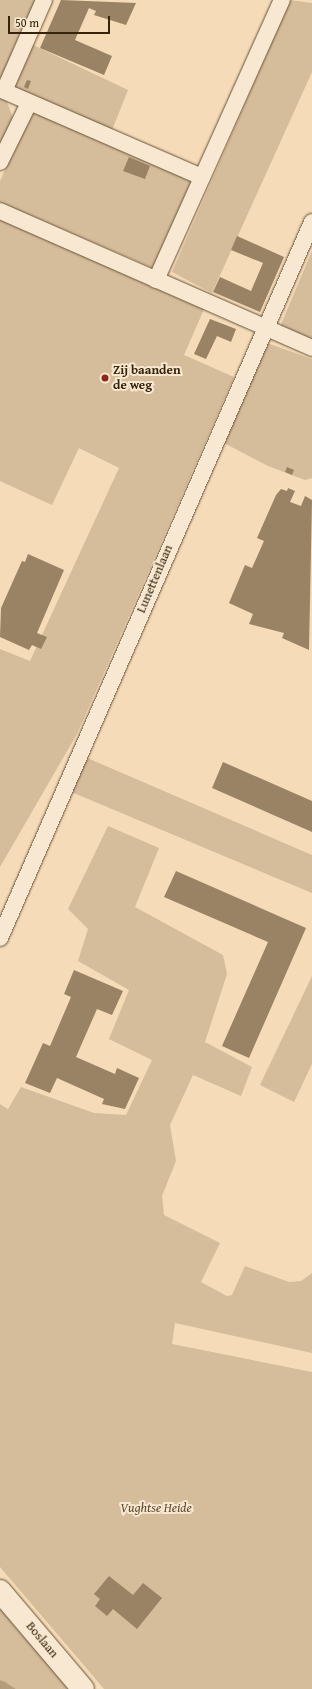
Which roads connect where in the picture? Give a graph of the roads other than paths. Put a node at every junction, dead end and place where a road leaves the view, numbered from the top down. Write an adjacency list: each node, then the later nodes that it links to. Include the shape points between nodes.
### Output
1 (44, 0): 3 (street)
2 (282, 0): 6 (street)
3 (2, 90): 4 (street)
4 (28, 103): 5 (street); 6 (street)
5 (0, 162)
6 (202, 177): 9 (street)
7 (0, 211): 9 (street)
8 (312, 222): 10 (street, Lunettenlaan)
9 (156, 280): 10 (street)
10 (266, 327): 11 (street); 12 (street, Lunettenlaan)
11 (312, 348)
12 (0, 938)
13 (0, 1591): 14 (main road, Boslaan)
14 (83, 1689)

